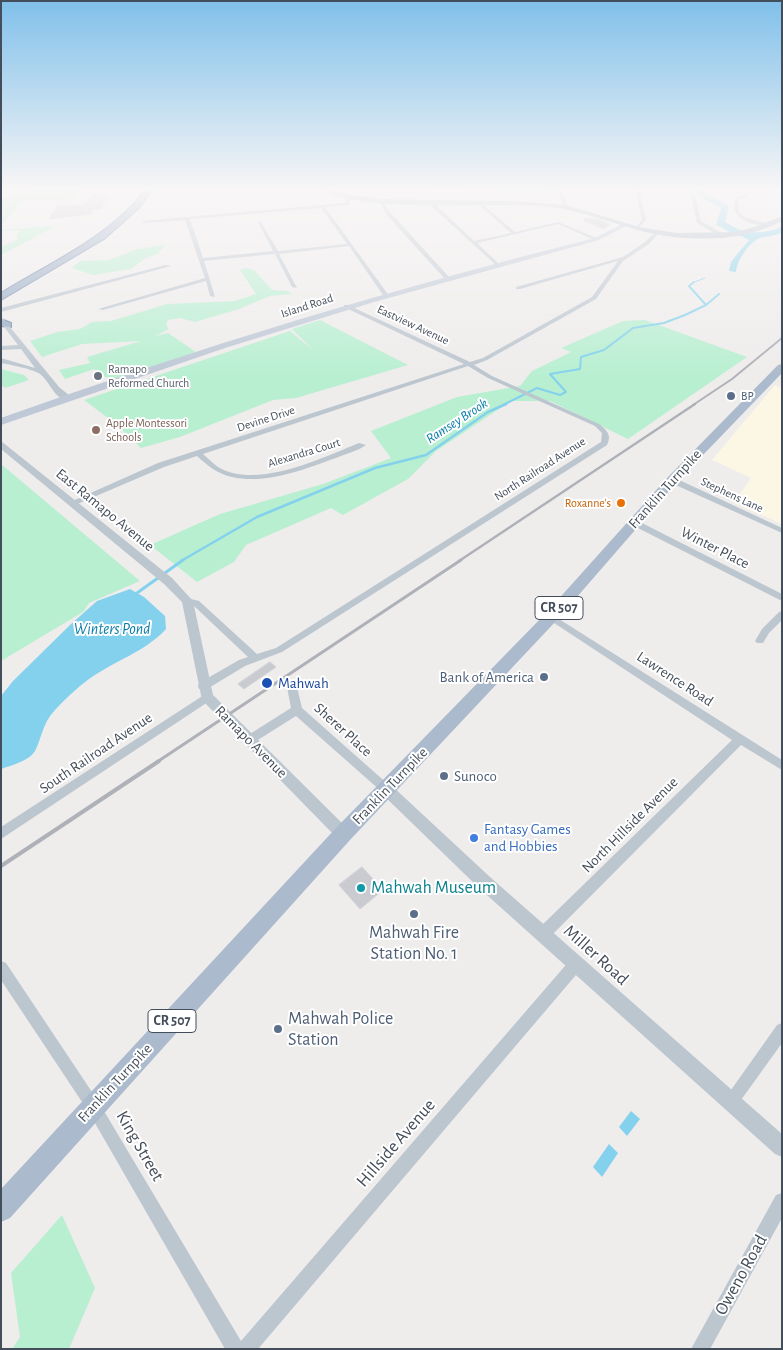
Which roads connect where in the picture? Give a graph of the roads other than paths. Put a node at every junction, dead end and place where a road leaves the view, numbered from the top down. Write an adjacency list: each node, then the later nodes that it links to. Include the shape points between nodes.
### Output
1 (64, 251): 18 (highway)
2 (78, 251): 15 (highway)
3 (198, 251): 12 (street)
4 (286, 251): 10 (street)
5 (354, 251): 22 (street)
6 (422, 251): 16 (street)
7 (482, 251): 13 (street)
8 (549, 251): 13 (main road, Island Road)
9 (635, 251): 11 (street)
10 (277, 252): 12 (street); 19 (street)
11 (624, 258): 20 (street); 33 (street, via 594,298 496,354)
12 (201, 260): 17 (street)
13 (496, 264): 16 (main road, Island Road)
14 (168, 266): 27 (street)
15 (49, 269): 21 (highway); 24 (highway)
16 (447, 278): 22 (main road, Island Road)
17 (208, 280): 23 (street); 26 (street)
18 (1, 285)
19 (295, 287)
20 (518, 288)
21 (1, 292)
22 (384, 294): 25 (main road, Island Road)
23 (213, 296)
24 (1, 297)
25 (346, 306): 33 (street, Eastview Avenue); 36 (main road, Island Road)
26 (101, 309)
27 (1, 310)
28 (5, 324): 29 (street); 31 (street)
29 (1, 341)
30 (1, 348): 31 (street)
31 (26, 349): 32 (street, via 16,356); 35 (street)
32 (1, 359): 35 (street)
33 (470, 364): 40 (street, Devine Drive); 50 (street, North Railroad Avenue, via 490,377 597,425 606,435 604,443 279,650)
34 (782, 366): 41 (main road, Franklin Turnpike / CR 507)
35 (45, 373): 36 (street)
36 (67, 398): 37 (main road, Island Road)
37 (1, 422)
38 (1, 444): 42 (street, East Ramapo Avenue)
39 (362, 445): 40 (street, Alexandra Court, via 278,474 256,477 220,472)
40 (199, 454): 42 (street, Devine Drive, via 161,465)
41 (672, 480): 43 (main road, Franklin Turnpike / CR 507); 44 (street, Stephens Lane)
42 (72, 503): 46 (street, East Ramapo Avenue, via 168,580)
43 (635, 523): 45 (street, Winter Place); 48 (main road, Franklin Turnpike / CR 507)
44 (782, 531)
45 (782, 598)
46 (187, 601): 50 (street, via 196,603); 52 (street)
47 (782, 614): 49 (street)
48 (551, 617): 54 (street, Lawrence Road); 57 (main road, Franklin Turnpike / CR 507)
49 (760, 641)
50 (254, 657): 52 (street, South Railroad Avenue)
51 (292, 687): 53 (street, Sherer Place)
52 (205, 691): 55 (street, Ramapo Avenue); 58 (street, South Railroad Avenue)
53 (298, 710): 55 (street); 57 (street, Sherer Place)
54 (740, 739): 56 (street, Lawrence Road); 60 (street, North Hillside Avenue)
55 (249, 740): 59 (street, Ramapo Avenue)
56 (782, 766)
57 (386, 789): 59 (main road, Franklin Turnpike / CR 507); 60 (street, Miller Road)
58 (1, 834)
59 (343, 834): 65 (main road, Franklin Turnpike / CR 507)
60 (543, 934): 61 (street, Miller Road)
61 (576, 964): 64 (street, Miller Road); 70 (street, Hillside Avenue)
62 (1, 968): 65 (street, King Street)
63 (782, 1030): 64 (street)
64 (731, 1102): 66 (street, Miller Road)
65 (93, 1106): 68 (main road, Franklin Turnpike / CR 507); 69 (street, King Street)
66 (782, 1147)
67 (782, 1201): 71 (street, Oweno Road)
68 (1, 1209)
69 (235, 1349)
70 (246, 1349)
71 (700, 1349)

